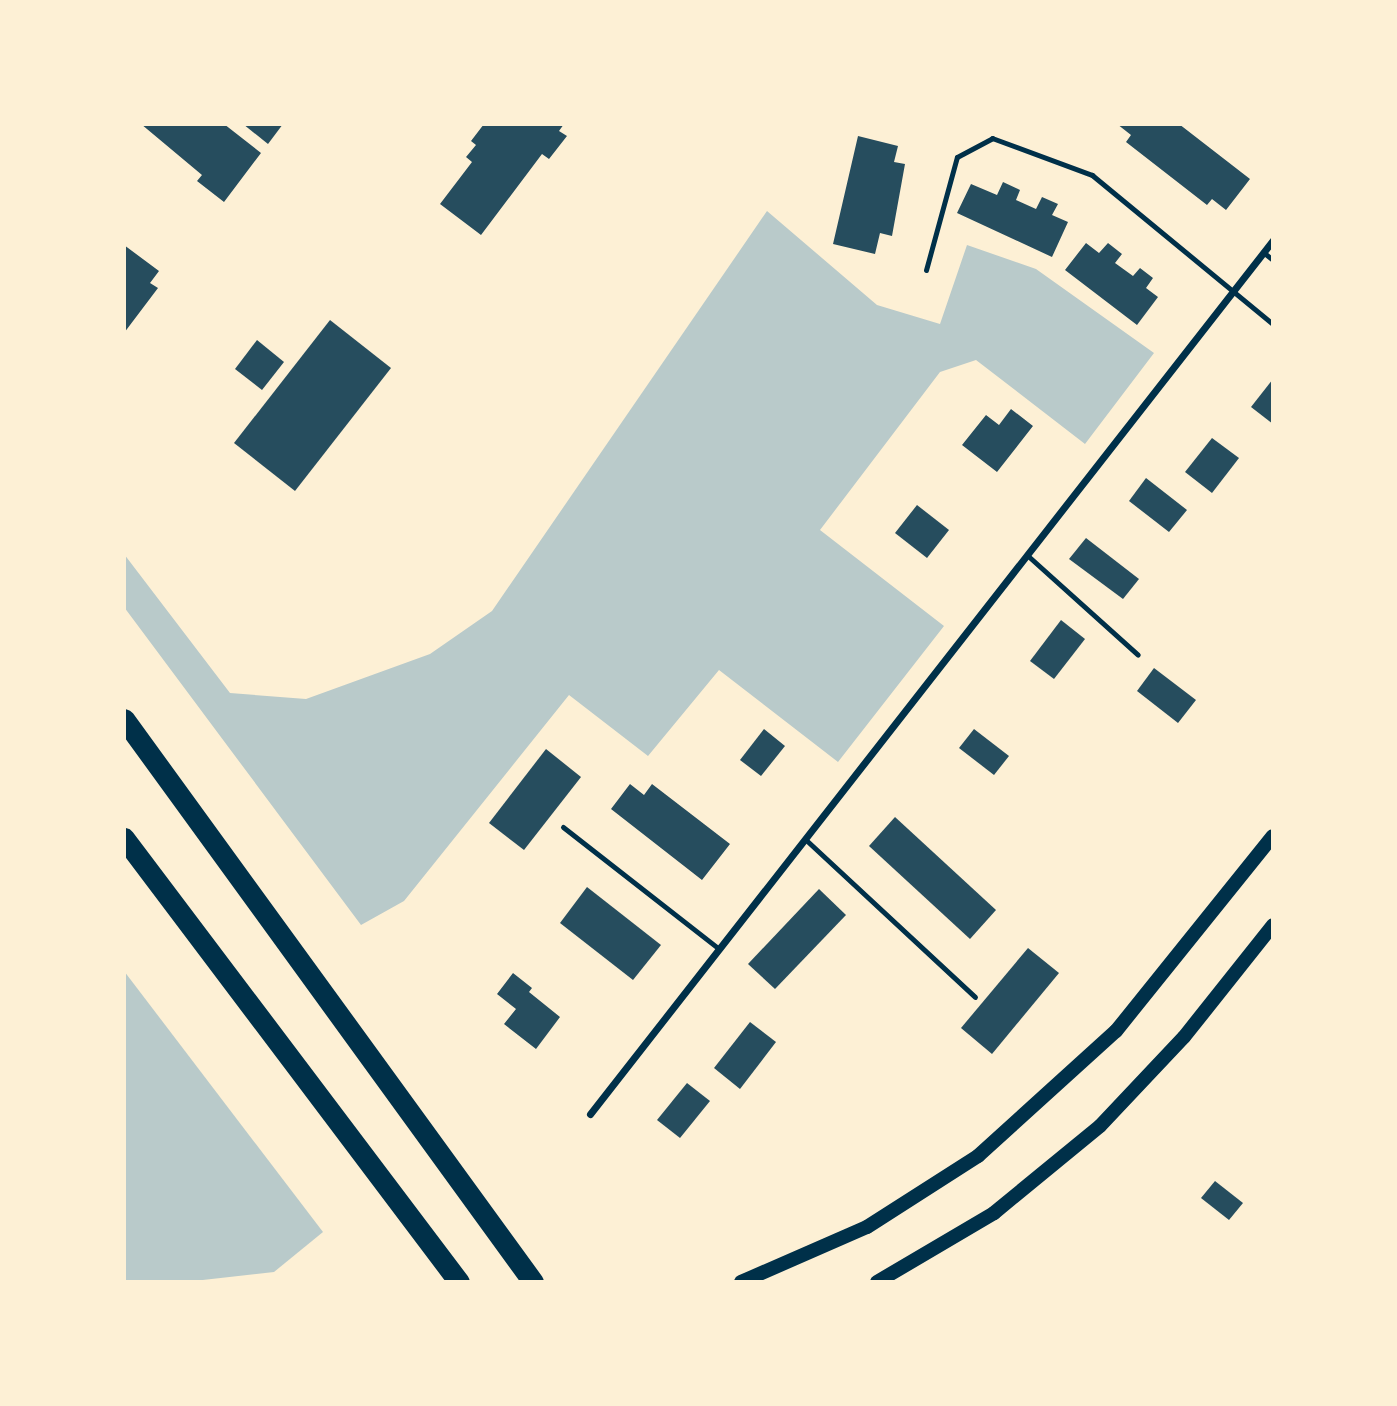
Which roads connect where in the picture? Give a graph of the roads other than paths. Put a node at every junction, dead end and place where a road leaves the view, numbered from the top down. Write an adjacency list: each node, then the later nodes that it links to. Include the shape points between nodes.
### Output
1 (1273, 240): 2 (street)
2 (1263, 252): 3 (lane); 5 (street)
3 (1273, 260)
4 (926, 270): 5 (lane, via 957,157 992,138 1092,175)
5 (1234, 289): 6 (lane); 7 (street)
6 (1273, 324)
7 (1027, 555): 8 (lane); 13 (street)
8 (1138, 655)
9 (124, 719): 19 (highway)
10 (563, 827): 15 (lane)
11 (1273, 836): 20 (main road, via 1116,1031 978,1156 867,1227)
12 (124, 838): 18 (highway)
13 (805, 839): 15 (street); 16 (lane)
14 (1273, 925): 21 (main road, via 1175,1046 1100,1126 994,1213)
15 (719, 949): 17 (street)
16 (975, 997)
17 (590, 1114)
18 (459, 1282)
19 (533, 1282)
20 (741, 1282)
21 (877, 1282)

